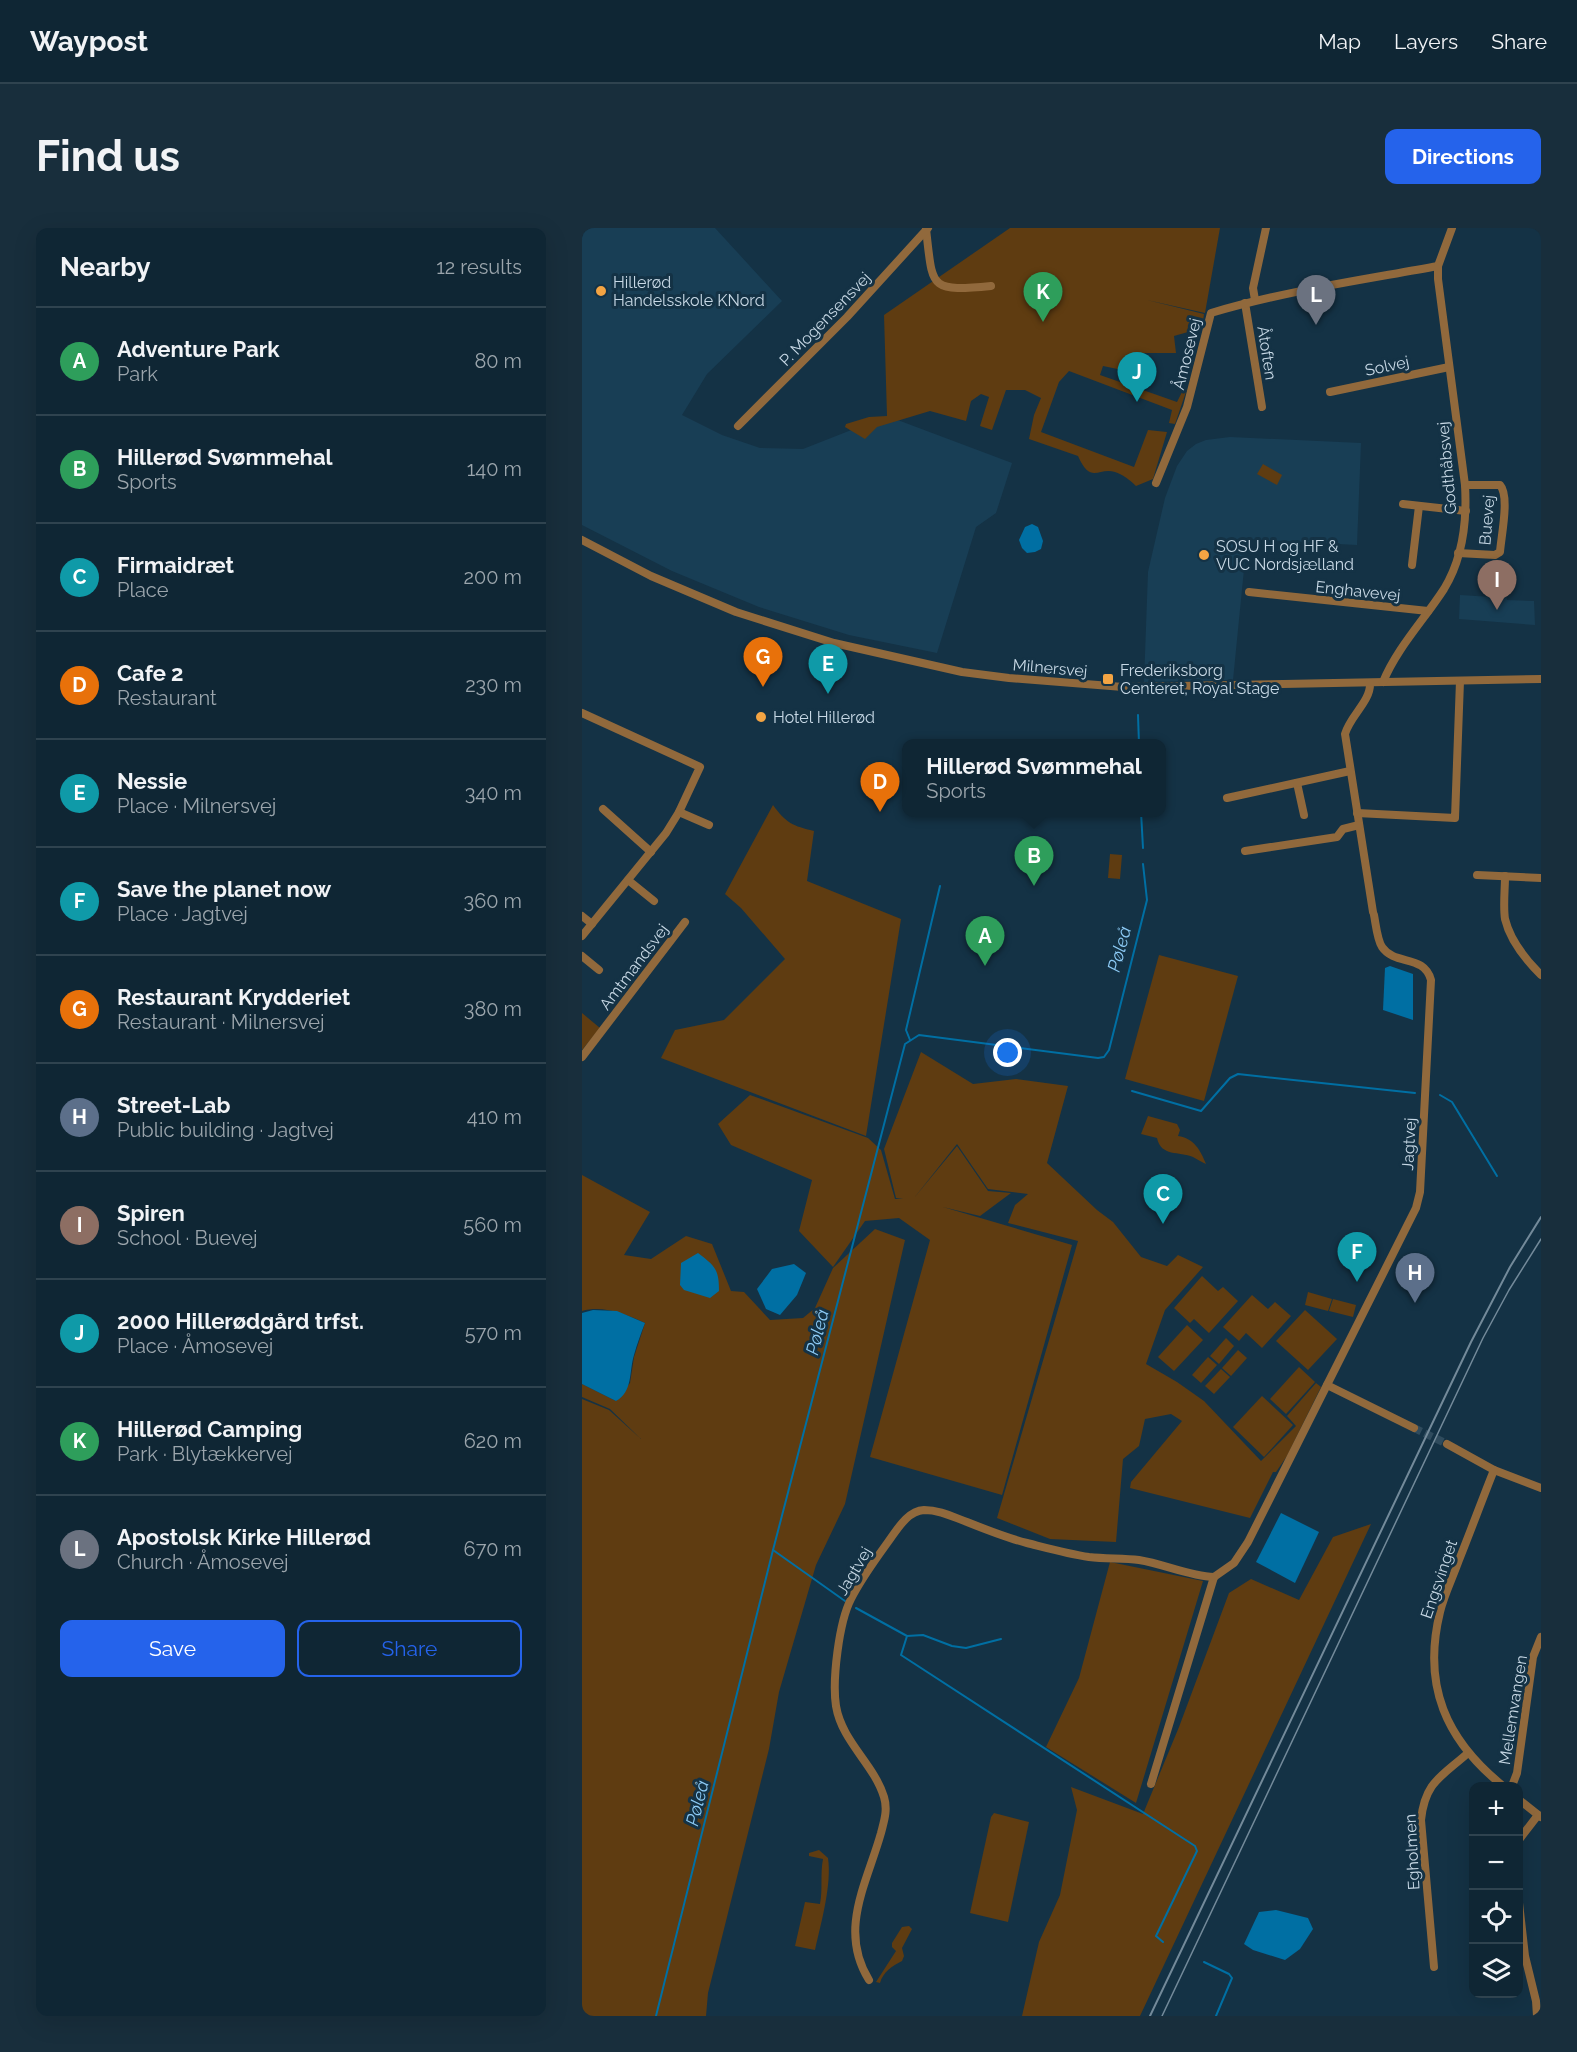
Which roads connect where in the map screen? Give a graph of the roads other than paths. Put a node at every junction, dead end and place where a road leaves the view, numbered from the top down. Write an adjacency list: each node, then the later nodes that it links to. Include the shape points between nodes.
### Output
1 (1266, 228): 6 (street, via 1253,288)
2 (1452, 228): 4 (street)
3 (927, 229): 5 (street, via 932,274 940,284 960,289); 11 (street, P. Mogensensvej, via 847,317)
4 (1438, 266): 6 (street, Åmosevej); 8 (street, Godthåbsvej)
5 (991, 286)
6 (1255, 300): 7 (street, Åmosevej)
7 (1245, 303): 10 (street, Åtoften); 12 (street, Åmosevej, via 1211,313 1187,407)
8 (1449, 367): 9 (street, Solvej); 13 (street, Godthåbsvej)
9 (1330, 392)
10 (1262, 407)
11 (738, 426)
12 (1156, 483)
13 (1465, 484): 16 (street, Godthåbsvej); 18 (street, Buevej, via 1500,485 1503,490 1500,552)
14 (1403, 504): 15 (street)
15 (1419, 506): 16 (street); 19 (street)
16 (1466, 511): 18 (street, Godthåbsvej)
17 (582, 540): 25 (street, Milnersvej, via 651,576 736,612 817,639 951,670 1123,687)
18 (1458, 554): 21 (street, Godthåbsvej, via 1451,576)
19 (1412, 565)
20 (1249, 592): 21 (street, Enghavevej)
21 (1428, 611): 24 (street, Godthåbsvej)
22 (1541, 679): 23 (street, Milnersvej)
23 (1460, 681): 24 (street, Milnersvej); 32 (street, via 1455,818)
24 (1383, 682): 25 (street, Milnersvej)
25 (1370, 683): 27 (street, via 1368,695 1345,734)
26 (582, 713): 31 (street, via 700,766)
27 (1350, 771): 28 (street); 32 (street)
28 (1297, 783): 29 (street); 33 (street)
29 (1227, 798)
30 (603, 809): 37 (street)
31 (679, 813): 34 (street); 37 (street)
32 (1357, 813): 35 (street)
33 (1304, 815)
34 (709, 825)
35 (1359, 825): 36 (street, via 1343,829 1337,837); 51 (street, Jagtvej, via 1381,945 1392,955 1423,966 1431,980 1420,1192 1416,1208)
36 (1245, 851)
37 (651, 852): 41 (street)
38 (1477, 875): 39 (street)
39 (1504, 876): 40 (street); 49 (street, via 1508,926 1520,950)
40 (1541, 878)
41 (628, 880): 42 (street); 45 (street)
42 (654, 901)
43 (582, 916): 45 (street)
44 (685, 922): 50 (street, Amtmandsvej)
45 (592, 924): 46 (street)
46 (582, 936)
47 (582, 956): 48 (street)
48 (599, 970)
49 (1541, 975)
50 (582, 1057)
51 (1327, 1385): 52 (street); 56 (street, Jagtvej, via 1248,1542 1234,1563)
52 (1414, 1428)
53 (1447, 1444): 54 (street)
54 (1494, 1470): 55 (street); 58 (street, Engsvinget, via 1440,1610 1433,1663 1443,1712)
55 (1541, 1488)
56 (1214, 1577): 61 (street); 67 (street, Jagtvej, via 1139,1560 1089,1557 1026,1543 937,1510 921,1510 903,1521 850,1601 836,1661 840,1722 886,1805 877,1847 858,1901 855,1945)
57 (1541, 1636): 60 (street, Mellemvangen, via 1533,1657)
58 (1468, 1753): 59 (street, Engsvinget); 66 (street, Egholmen, via 1432,1785 1423,1802 1421,1820)
59 (1499, 1782)
60 (1514, 1782)
61 (1151, 1784)
62 (1523, 1803): 63 (street)
63 (1539, 1816): 64 (street)
64 (1522, 1836)
65 (1523, 1938): 68 (street)
66 (1434, 1967)
67 (869, 1980)
68 (1537, 2016)

